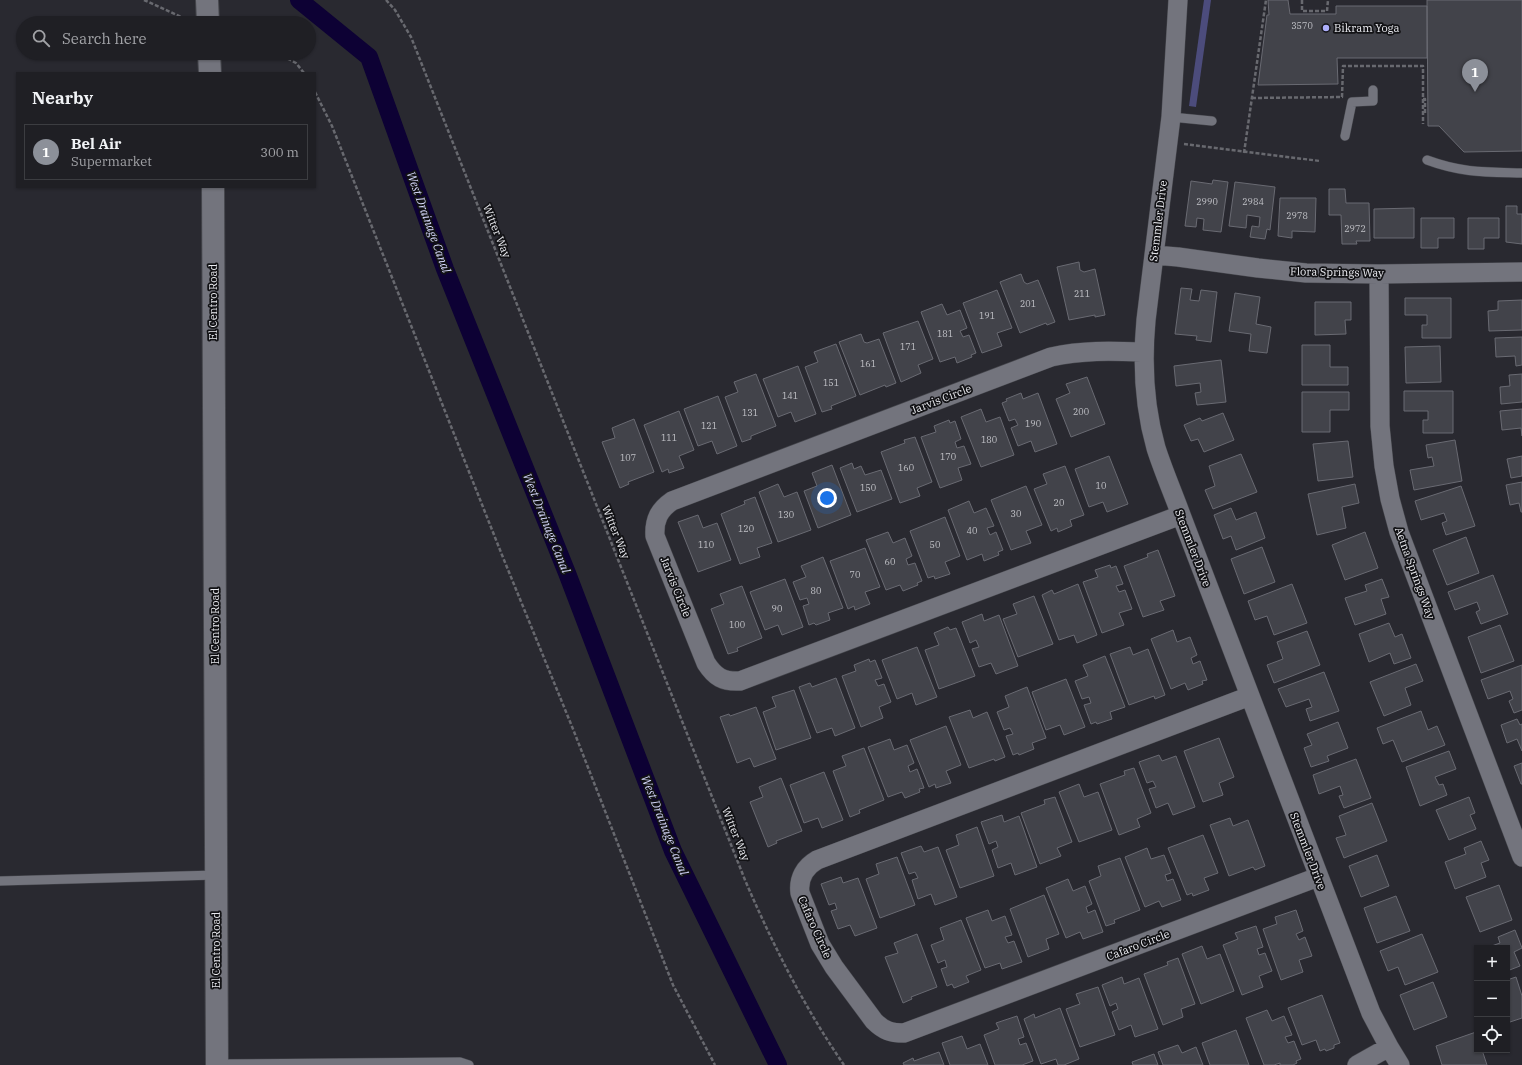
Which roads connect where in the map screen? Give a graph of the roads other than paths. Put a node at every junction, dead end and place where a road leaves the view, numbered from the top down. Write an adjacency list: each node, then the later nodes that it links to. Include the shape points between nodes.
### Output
1 (208, 0): 3 (main road)
2 (1178, 0): 7 (street, Stemmler Drive)
3 (208, 16)
4 (209, 60): 5 (main road)
5 (210, 72)
6 (1373, 90): 9 (lane, via 1373,101 1352,102)
7 (1171, 117): 8 (lane); 13 (street, Stemmler Drive)
8 (1212, 121)
9 (1346, 136)
10 (1427, 160): 11 (lane, via 1474,172)
11 (1522, 173)
12 (213, 188): 20 (main road, El Centro Road)
13 (1154, 255): 15 (street, Flora Springs Way, via 1306,273); 16 (street, Stemmler Drive)
14 (1522, 272): 15 (street, Flora Springs Way)
15 (1379, 274): 19 (street, Aetna Springs Way, via 1380,426 1390,499 1399,532)
16 (1143, 352): 17 (street, Stemmler Drive, via 1149,416 1156,448); 17 (street, Jarvis Circle, via 1101,350 1051,357 672,501 664,506 658,515 654,526 655,536 706,663 712,673 731,682 740,681)
17 (1181, 515): 18 (street, Stemmler Drive)
18 (1250, 696): 21 (street, Stemmler Drive); 21 (street, Cafaro Circle, via 817,860 804,871 800,893 820,944 874,1021 887,1032 904,1033)
19 (1522, 857)
20 (216, 875): 22 (lane); 24 (main road, El Centro Road)
21 (1318, 877): 23 (street, Stemmler Drive, via 1371,1013)
22 (0, 881)
23 (1389, 1047): 27 (street); 28 (street, Stemmler Drive)
24 (217, 1064): 25 (lane)
25 (284, 1064): 26 (lane, via 460,1062)
26 (469, 1065)
27 (1357, 1065)
28 (1400, 1065)

